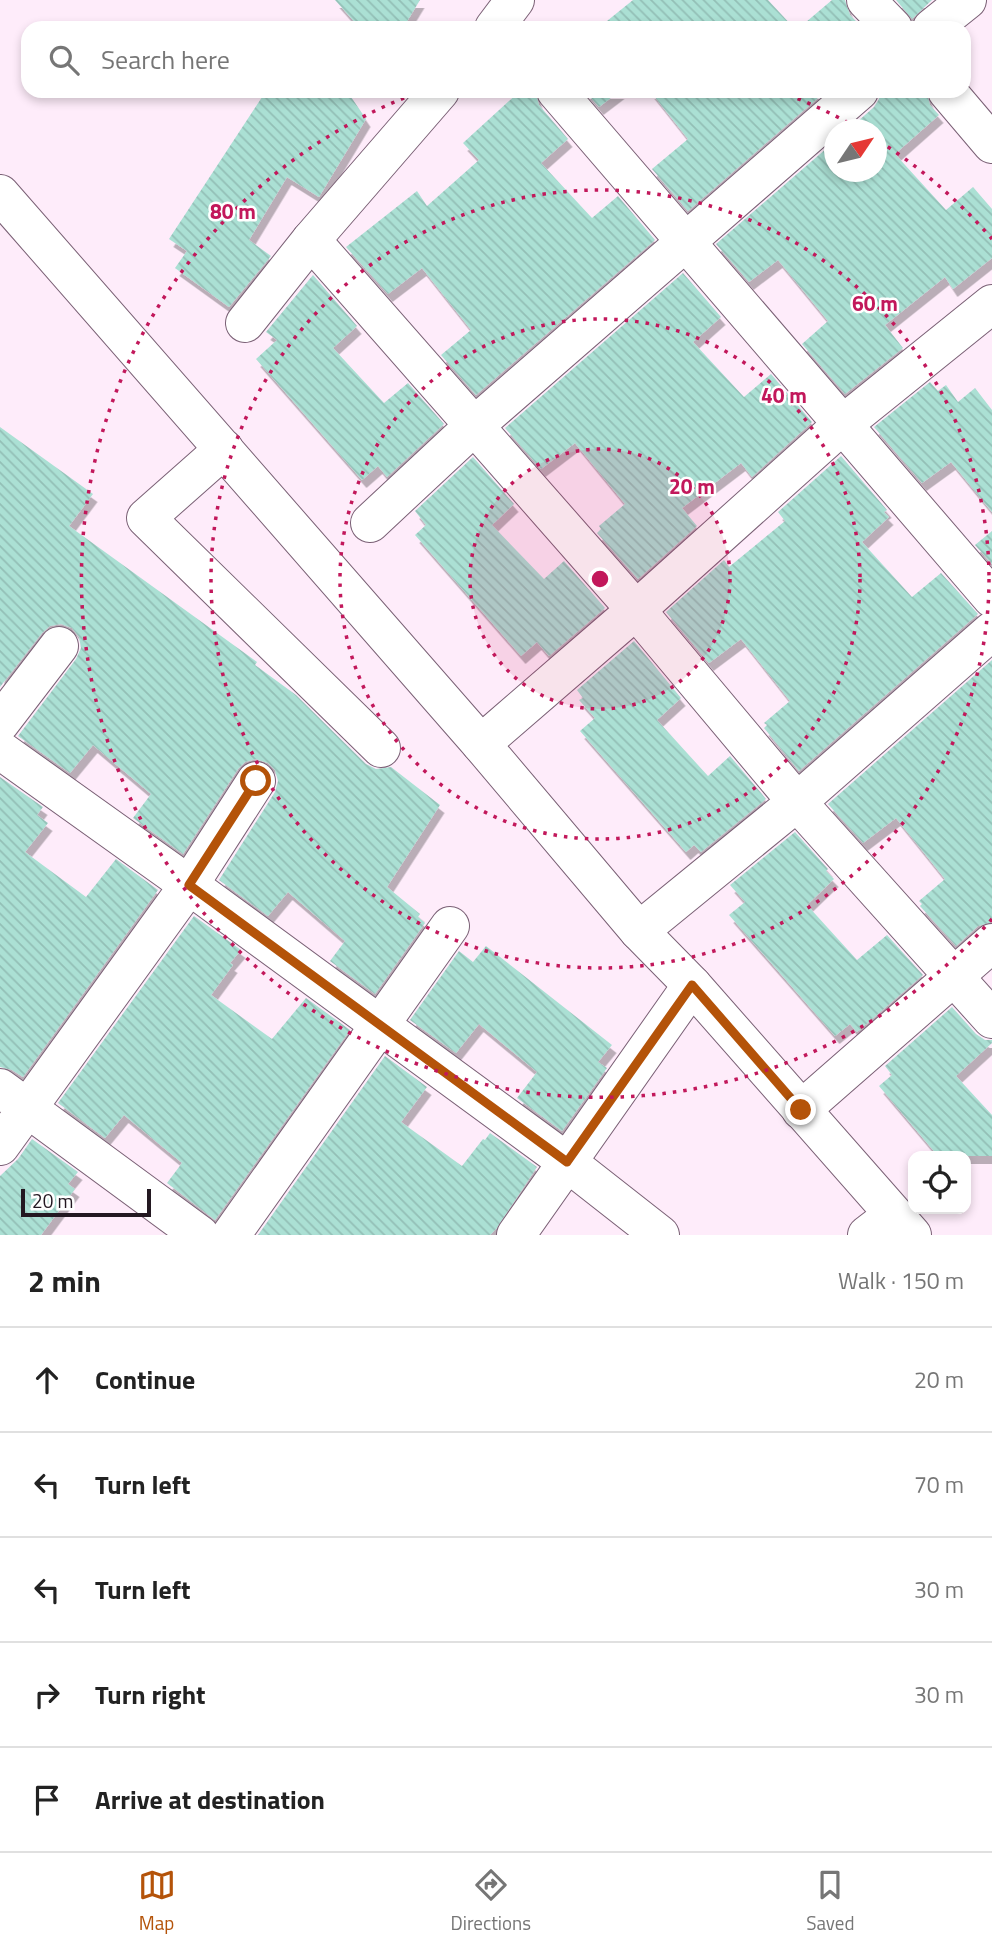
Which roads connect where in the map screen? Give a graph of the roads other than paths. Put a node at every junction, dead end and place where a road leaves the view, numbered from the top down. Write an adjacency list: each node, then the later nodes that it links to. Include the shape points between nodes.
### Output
1 (866, 0): 3 (street)
2 (967, 0): 4 (street)
3 (886, 21)
4 (941, 21)
5 (434, 98): 11 (street)
6 (562, 98): 12 (street)
7 (851, 98): 12 (street)
8 (953, 98): 9 (street)
9 (992, 144)
10 (0, 194): 17 (street)
11 (312, 240): 14 (street); 16 (street)
12 (688, 241): 15 (street); 16 (street)
13 (992, 304): 15 (street)
14 (245, 323)
15 (842, 425): 19 (street); 20 (street)
16 (474, 426): 18 (street); 20 (street)
17 (224, 449): 24 (street); 25 (street, via 146,518)
18 (370, 523)
19 (992, 598)
20 (636, 610): 24 (street); 28 (street)
21 (992, 631): 28 (street)
22 (59, 646): 23 (street)
23 (0, 723)
24 (481, 744): 31 (street)
25 (380, 748)
26 (0, 750): 29 (street)
27 (256, 781): 29 (street)
28 (797, 802): 31 (street); 33 (street)
29 (189, 885): 36 (street); 37 (street)
30 (450, 926): 36 (street)
31 (639, 931): 34 (street)
32 (992, 943): 33 (street)
33 (954, 976): 35 (street); 38 (street)
34 (692, 985): 38 (street); 40 (street)
35 (992, 1020)
36 (379, 1026): 40 (street); 43 (street)
37 (14, 1098): 39 (street); 42 (street)
38 (801, 1110): 41 (street)
39 (0, 1146)
40 (567, 1162): 44 (street); 45 (street)
41 (891, 1228)
42 (200, 1235)
43 (231, 1235)
44 (516, 1235)
45 (660, 1235)

